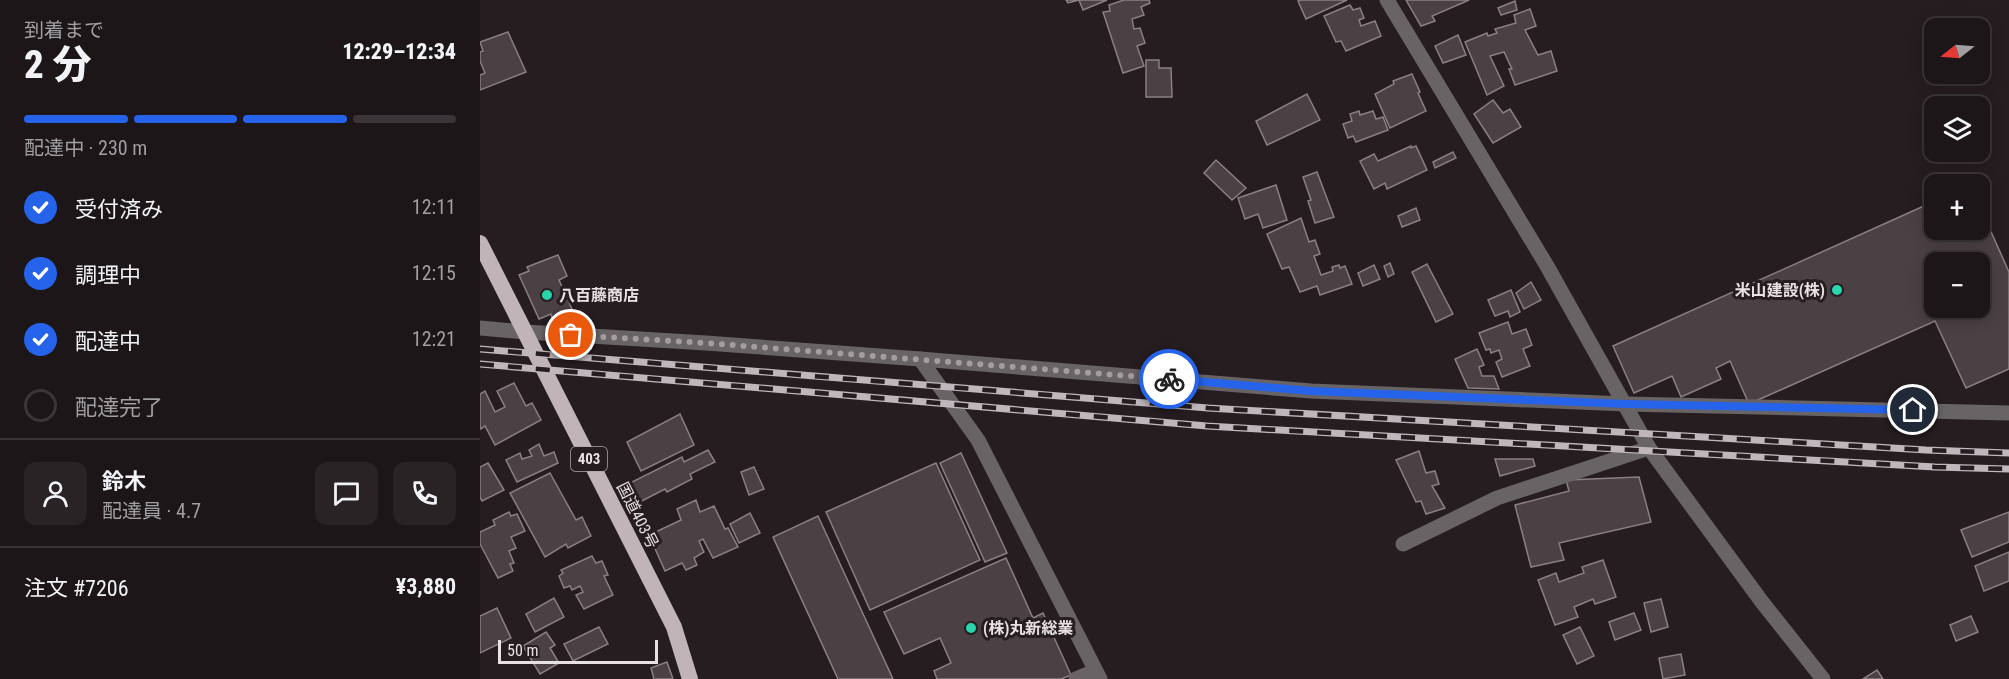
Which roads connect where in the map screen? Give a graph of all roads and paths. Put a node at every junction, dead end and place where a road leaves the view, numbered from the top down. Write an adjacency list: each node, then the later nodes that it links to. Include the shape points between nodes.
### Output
1 (1387, 0): 6 (street)
2 (480, 243): 4 (highway, 国道403号 / 403)
3 (480, 328): 4 (street)
4 (525, 332): 5 (street); 11 (highway, 国道403号 / 403, via 674,627)
5 (920, 359): 6 (street, via 1311,391); 10 (street, via 978,440)
6 (1626, 404): 7 (street); 8 (street)
7 (2009, 412)
8 (1649, 448): 9 (street, via 1497,498); 13 (street)
9 (1403, 544)
10 (1097, 675): 12 (street)
11 (690, 679)
12 (1076, 679)
13 (1823, 679)

